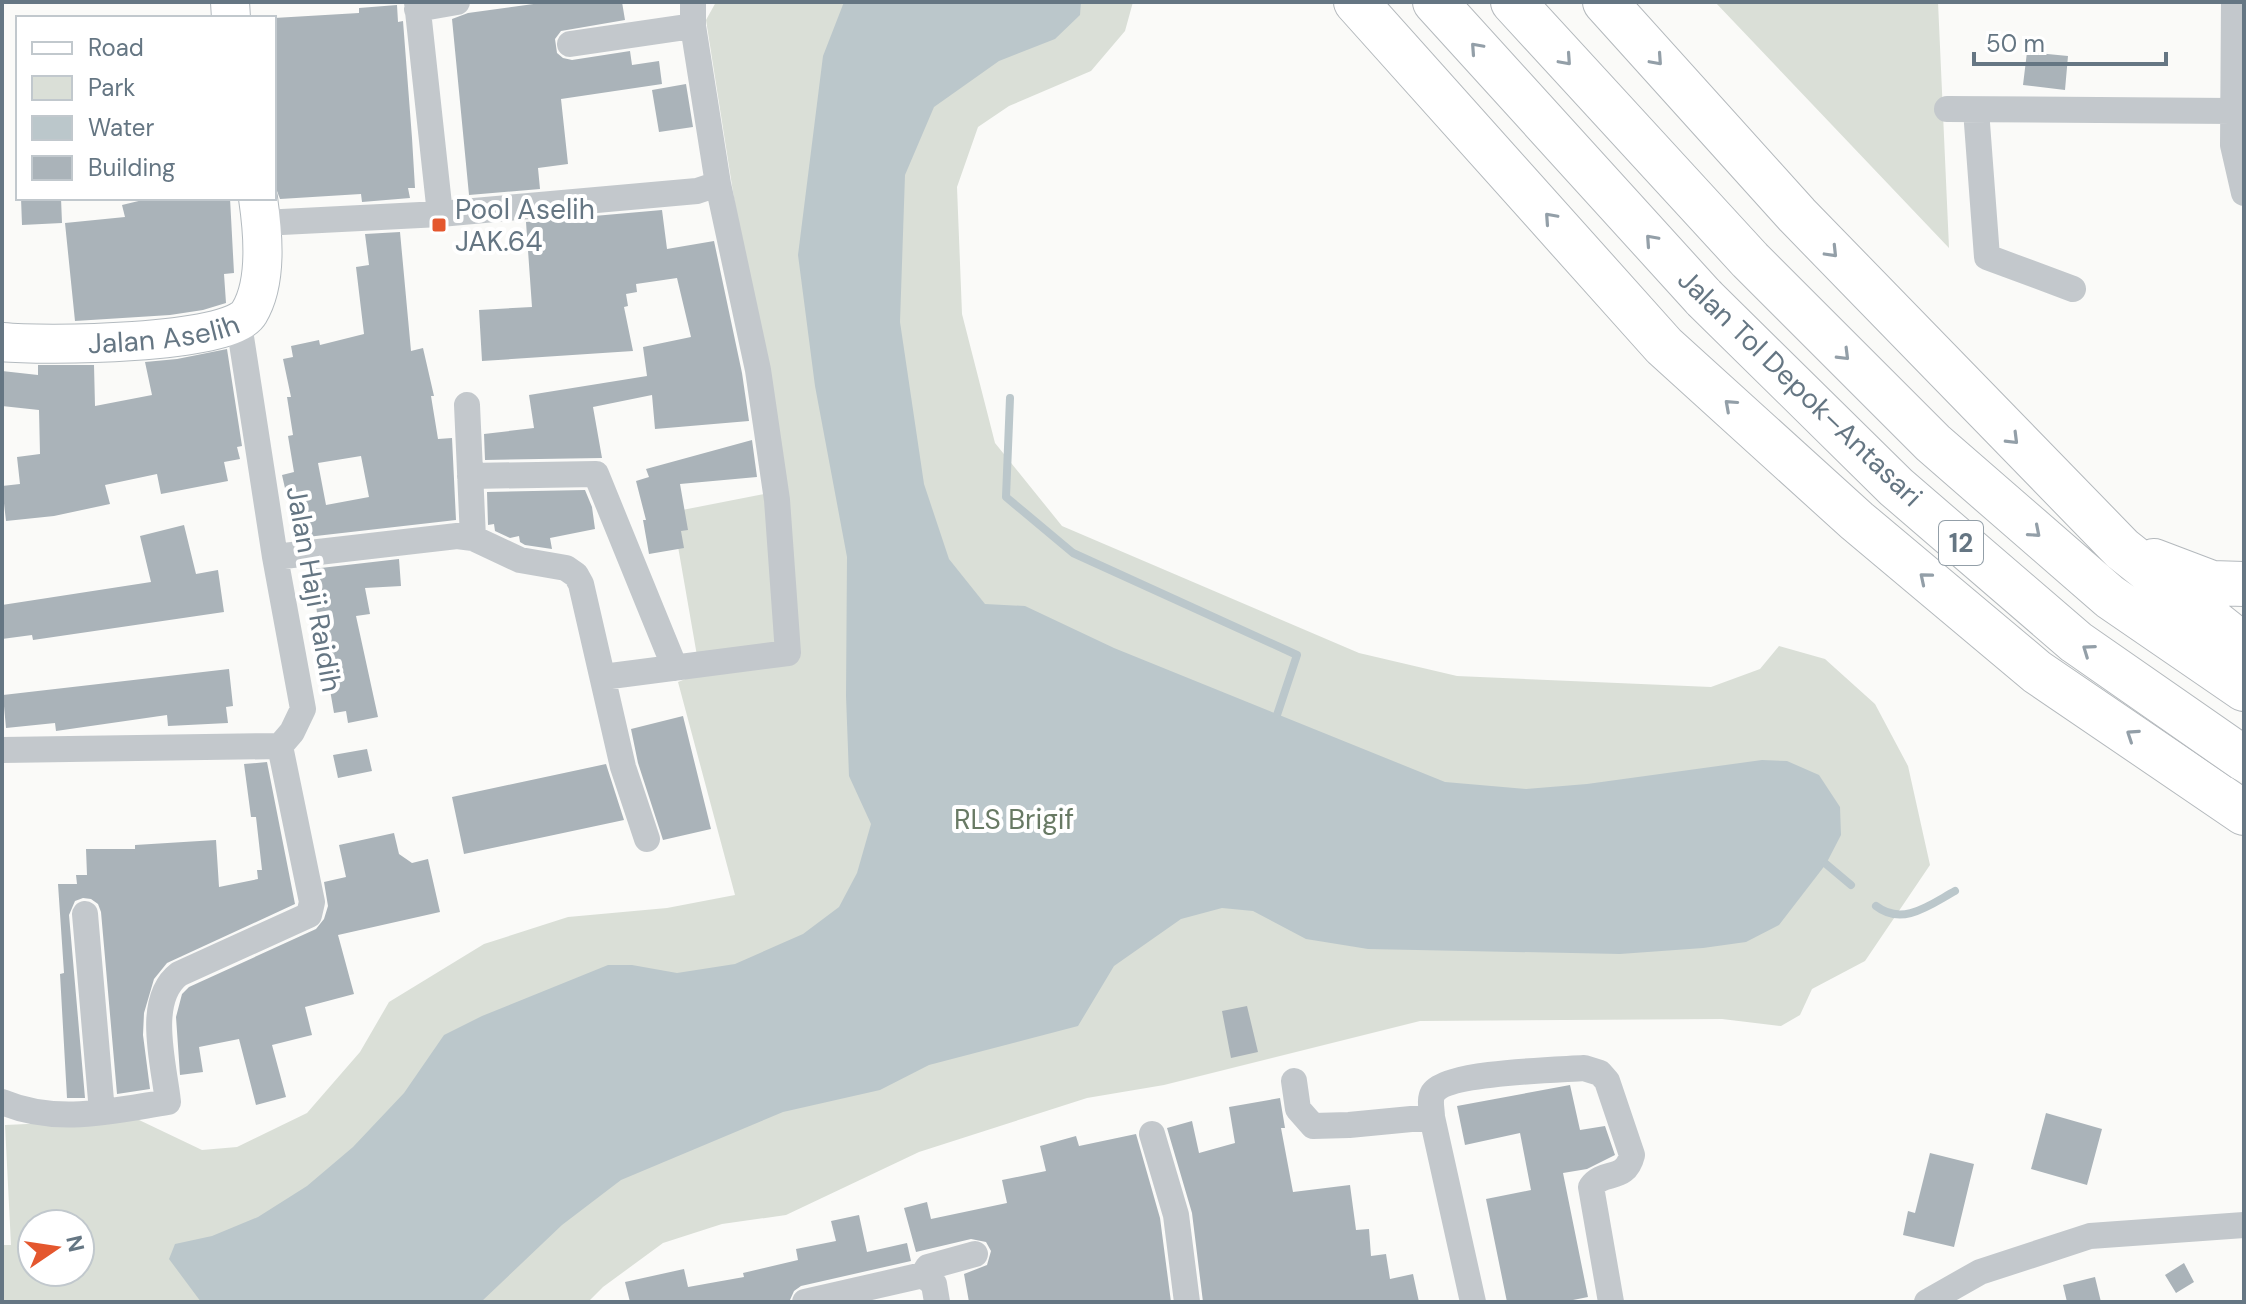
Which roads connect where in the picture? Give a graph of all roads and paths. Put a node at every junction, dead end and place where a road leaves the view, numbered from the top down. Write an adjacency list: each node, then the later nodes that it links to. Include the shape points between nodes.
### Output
1 (457, 2): 7 (street)
2 (1356, 2): 33 (highway, one-way to 2, via 2037,672 1857,521 1664,346)
3 (1435, 2): 32 (highway, Jalan Tol Depok–Antasari / 12, one-way to 3, bridge, via 2076,642 1896,487 1704,298)
4 (1513, 2): 29 (highway, Jalan Tol Depok–Antasari / 12, one-way to 29, via 1750,260 1933,443 2110,597)
5 (1605, 2): 23 (highway, one-way to 23, via 1797,215)
6 (2234, 2): 12 (street)
7 (417, 6): 16 (street)
8 (693, 14): 9 (street); 13 (street)
9 (570, 44)
10 (1947, 109): 11 (street)
11 (1976, 110): 12 (street); 17 (street, via 1987,257)
12 (2232, 111): 14 (street)
13 (718, 184): 16 (street, via 697,191); 27 (street, via 758,370 777,500 788,653)
14 (2244, 193)
15 (260, 210): 16 (street); 18 (street, Jalan Aselih, via 261,273 249,313)
16 (440, 214)
17 (2073, 289)
18 (239, 324): 19 (street, Jalan Aselih, via 89,344); 24 (street, Jalan Haji Raidih)
19 (2, 342)
20 (467, 405): 21 (street)
21 (470, 476): 22 (street); 27 (street, via 596,474)
22 (473, 538): 24 (street); 28 (street, via 520,560 566,568 576,575)
23 (2122, 549): 25 (highway, via 2212,583); 26 (highway)
24 (275, 557): 30 (street, Jalan Haji Raidih, via 303,709)
25 (2244, 584)
26 (2238, 642): 29 (highway)
27 (675, 668): 28 (street)
28 (603, 677): 35 (street, via 623,767)
29 (2244, 689): 33 (highway, via 2229,739)
30 (280, 746): 31 (street); 39 (street, via 312,902 309,915 171,981 158,1009 168,1102)
31 (2, 750)
32 (2244, 759)
33 (2189, 773): 34 (highway)
34 (2243, 813)
35 (647, 839)
36 (85, 914): 39 (street)
37 (1294, 1081): 40 (street, via 1298,1109 1313,1126)
38 (2, 1102): 39 (street, via 26,1112)
39 (102, 1112)
40 (1432, 1117): 48 (street); 49 (street, via 1434,1092 1457,1079 1584,1068 1604,1076 1632,1155 1623,1172 1591,1187)
41 (1152, 1134): 47 (street, via 1176,1215)
42 (2244, 1225): 50 (street, via 2090,1236 1980,1272)
43 (975, 1254): 44 (street, via 928,1267)
44 (923, 1275): 45 (street); 46 (street, via 934,1284)
45 (805, 1302)
46 (937, 1302)
47 (1187, 1302)
48 (1473, 1302)
49 (1611, 1302)
50 (1927, 1302)

